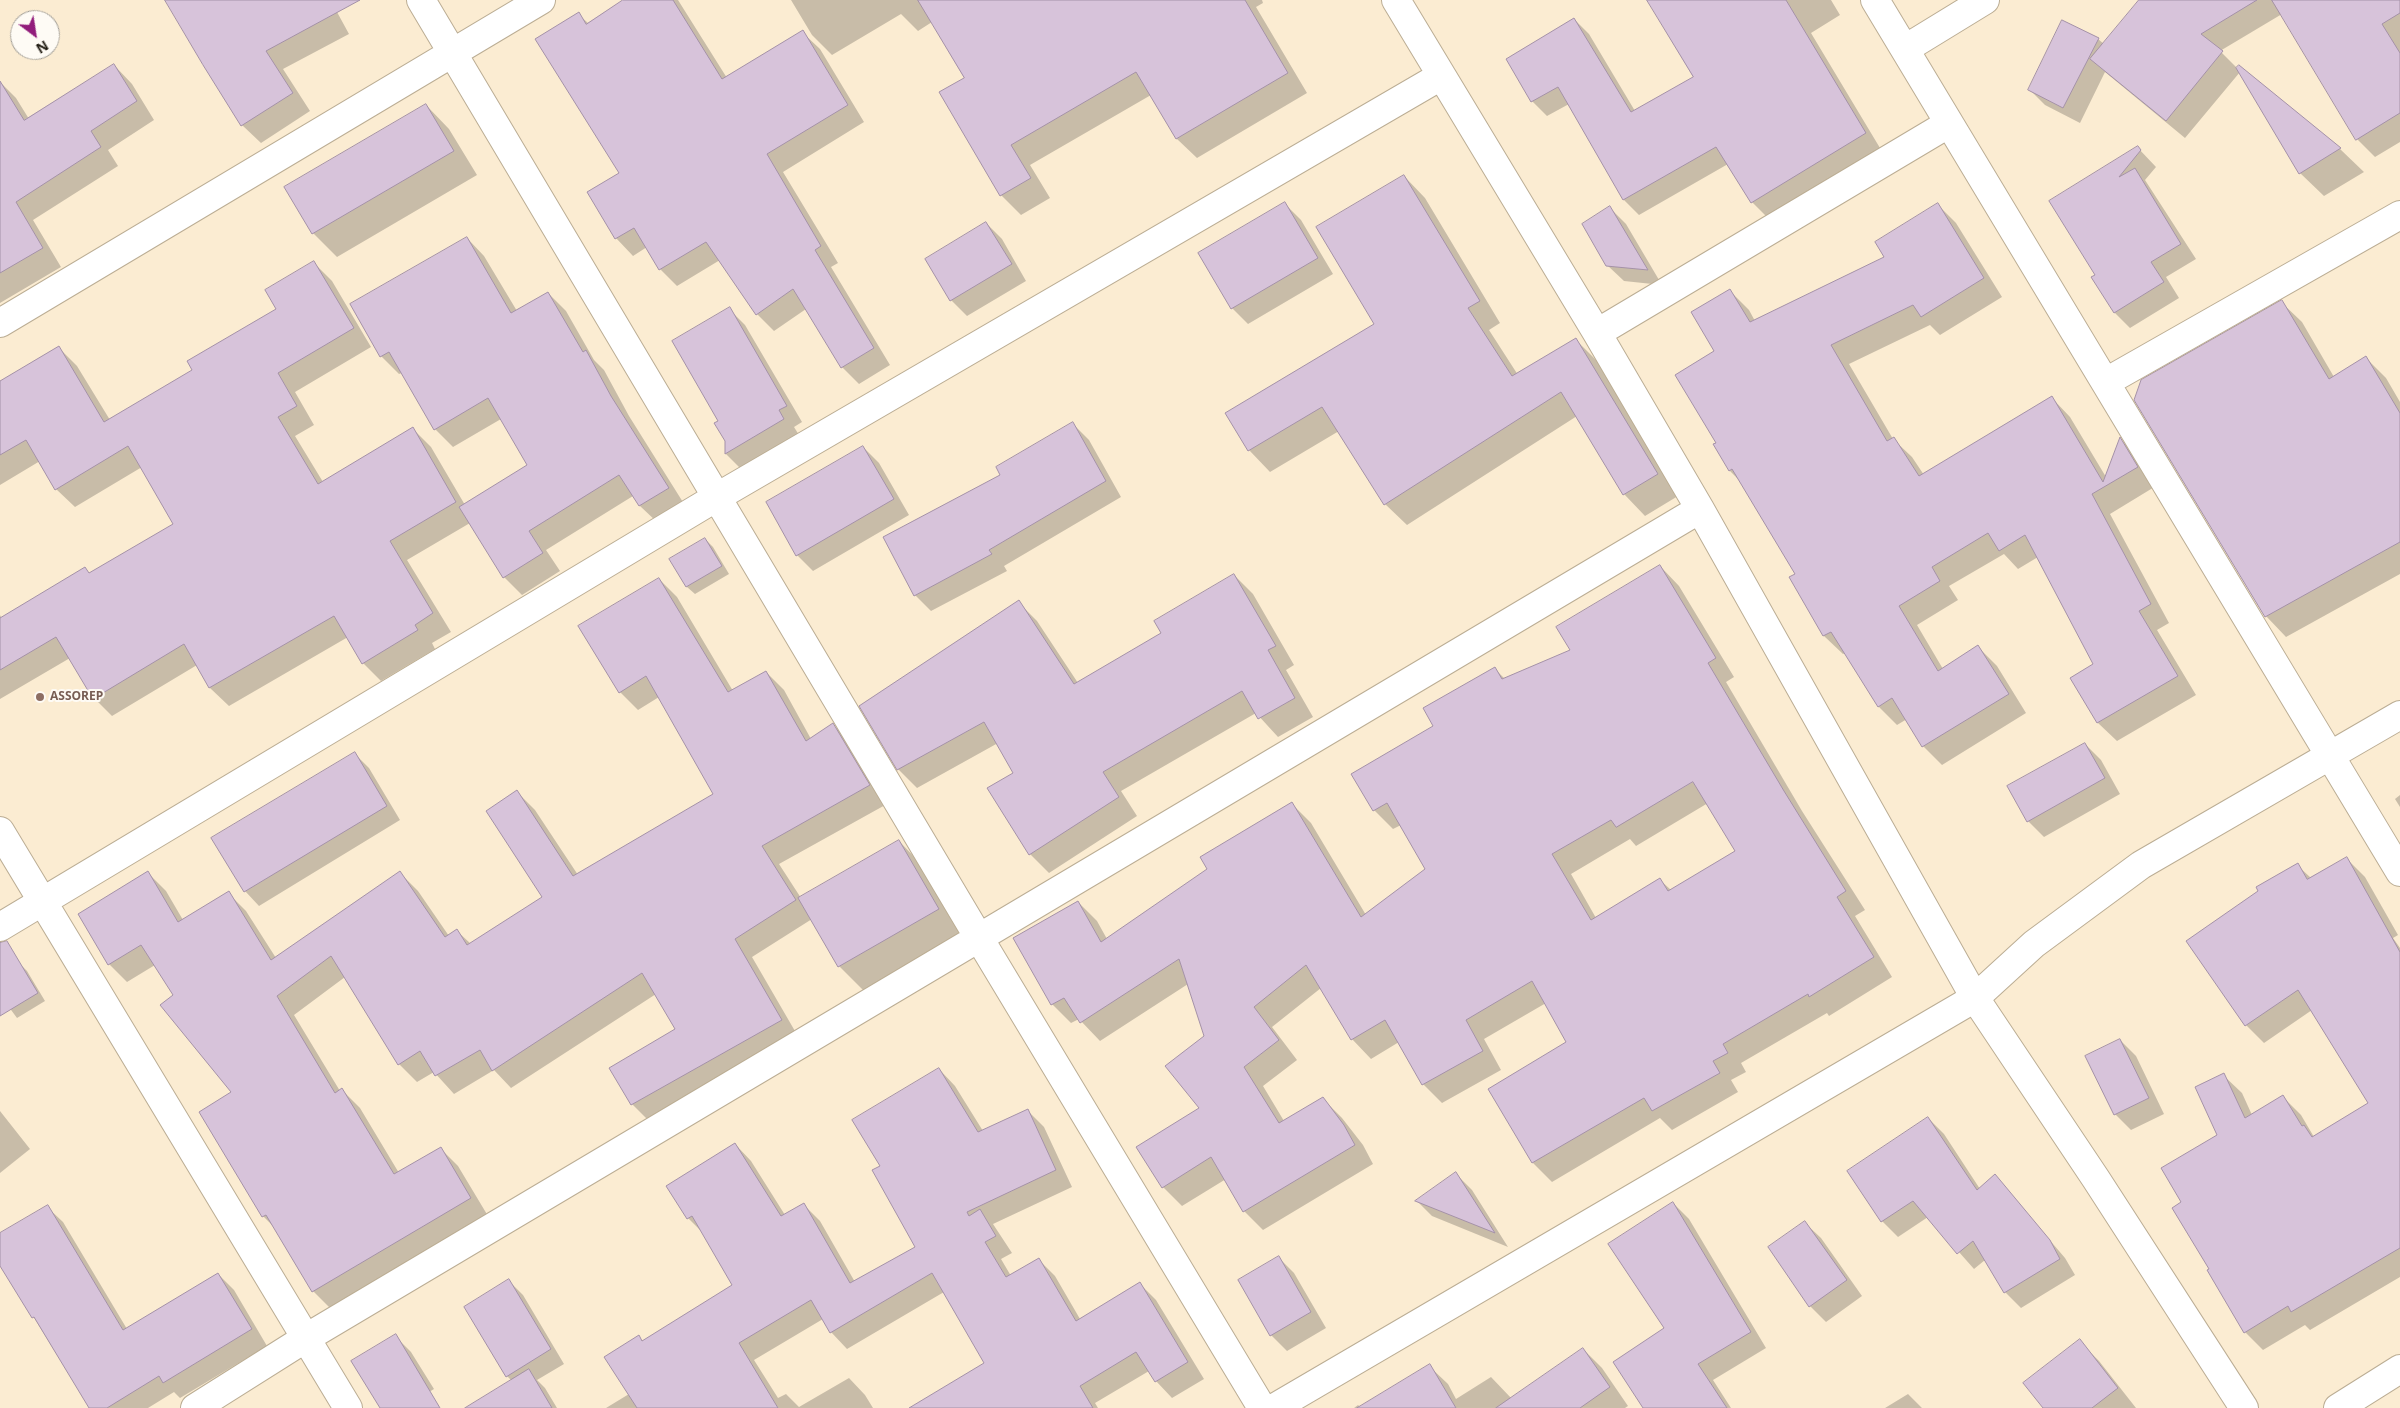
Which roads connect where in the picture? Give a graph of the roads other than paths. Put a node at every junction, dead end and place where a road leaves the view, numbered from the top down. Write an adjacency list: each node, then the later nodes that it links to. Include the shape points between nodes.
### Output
1 (421, 0): 7 (street)
2 (541, 0): 7 (street)
3 (1396, 0): 8 (street)
4 (1875, 0): 6 (street)
5 (1985, 0): 6 (street)
6 (1905, 49): 9 (street)
7 (452, 54): 11 (street); 14 (street)
8 (1441, 76): 12 (street); 14 (street)
9 (1948, 124): 12 (street); 13 (street)
10 (2400, 214): 13 (street)
11 (0, 323)
12 (1597, 332): 15 (street)
13 (2106, 382): 17 (street)
14 (717, 498): 20 (street); 22 (street)
15 (1700, 509): 22 (street); 23 (street)
16 (2400, 715): 17 (street)
17 (2332, 756): 19 (street); 23 (street, via 2141,865 2034,944)
18 (0, 831): 20 (street)
19 (2400, 872)
20 (42, 901): 21 (street); 24 (street)
21 (0, 927)
22 (978, 938): 24 (street); 28 (street)
23 (1975, 998): 29 (street); 30 (street)
24 (306, 1338): 26 (street); 27 (street)
25 (2400, 1369): 31 (street)
26 (195, 1408)
27 (348, 1408)
28 (1262, 1408)
29 (1274, 1408)
30 (2244, 1408)
31 (2338, 1408)

